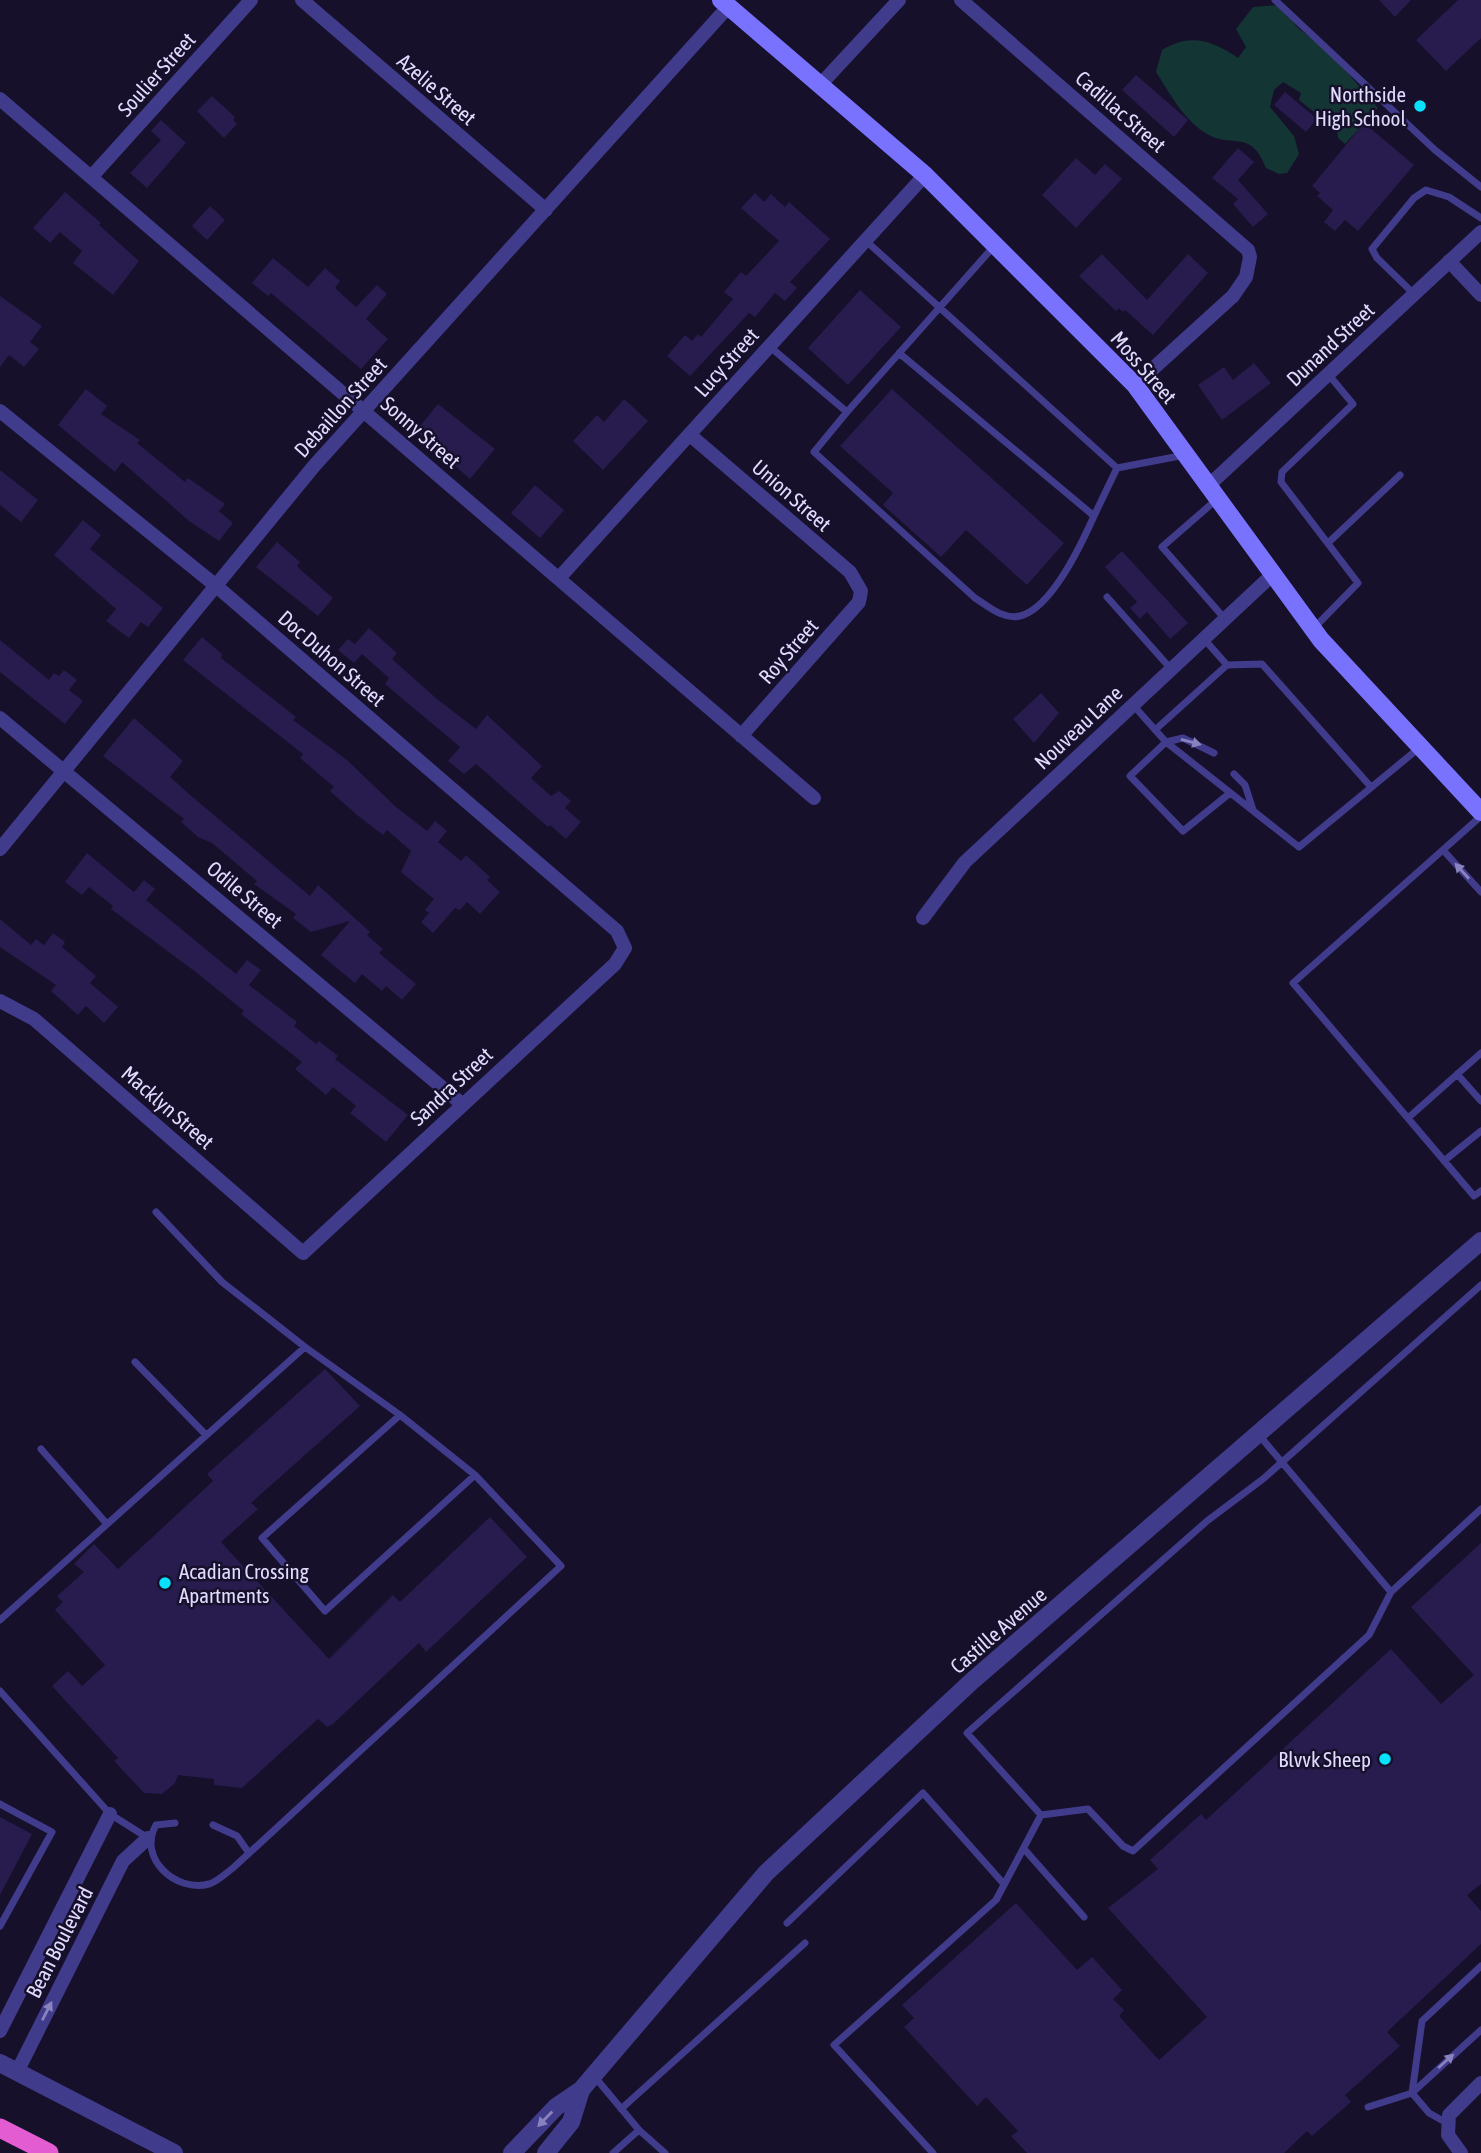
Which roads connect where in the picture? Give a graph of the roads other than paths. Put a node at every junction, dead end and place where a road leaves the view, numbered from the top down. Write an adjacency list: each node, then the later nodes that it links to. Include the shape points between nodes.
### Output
1 (251, 0): 9 (street, Soulier Street)
2 (302, 0): 12 (street, Azelie Street)
3 (899, 0): 7 (street)
4 (961, 0): 24 (street, Cadillac Street, via 1238,240 1250,257 1246,277 1233,296)
5 (1279, 1): 11 (lane, via 1435,150)
6 (724, 3): 7 (main road, Moss Street); 12 (street, Debaillon Street)
7 (820, 85): 10 (main road, Moss Street)
8 (0, 99): 9 (street, Sonny Street)
9 (93, 175): 26 (street, Sonny Street)
10 (925, 175): 15 (street, Lucy Street); 16 (main road, Moss Street)
11 (1481, 187)
12 (546, 210): 26 (street, Debaillon Street)
13 (1481, 218): 18 (lane, via 1437,192 1426,190 1414,198 1373,249)
14 (1481, 232): 17 (street, Dunand Street)
15 (864, 239): 20 (lane); 21 (street, Lucy Street)
16 (995, 245): 20 (lane); 24 (main road, Moss Street)
17 (1449, 261): 18 (street, Dunand Street); 19 (street)
18 (1414, 294): 23 (street, Dunand Street)
19 (1481, 295)
20 (940, 307): 22 (lane); 30 (lane)
21 (769, 346): 27 (lane); 28 (street, Lucy Street)
22 (899, 353): 27 (lane); 33 (lane)
23 (1328, 374): 32 (street, Dunand Street); 34 (lane, via 1353,404 1282,472 1281,482)
24 (1135, 385): 29 (main road, Moss Street)
25 (0, 411): 37 (street, Doc Duhon Street)
26 (365, 411): 36 (street, Sonny Street); 37 (street, Debaillon Street)
27 (847, 412): 33 (lane, via 814,452 975,598 999,614 1020,616 1040,603 1075,559)
28 (690, 435): 36 (street, Lucy Street); 38 (street, Union Street, via 850,572)
29 (1185, 456): 30 (lane); 32 (main road, Moss Street)
30 (1117, 468): 33 (lane)
31 (1400, 475): 34 (lane)
32 (1212, 493): 35 (main road, Moss Street); 40 (lane, via 1162,547)
33 (1094, 516)
34 (1328, 542): 41 (lane, via 1358,583)
35 (1271, 576): 40 (street, Nouveau Lane); 41 (main road, Moss Street)
36 (559, 579): 48 (street, Sonny Street)
37 (215, 585): 52 (street, Debaillon Street); 63 (street, Doc Duhon Street, via 617,932)
38 (861, 591): 48 (street, Roy Street, via 859,602)
39 (1107, 597): 44 (lane)
40 (1225, 619): 42 (street, Nouveau Lane)
41 (1313, 629): 50 (main road, Moss Street)
42 (1204, 639): 43 (lane); 44 (street, Nouveau Lane)
43 (1227, 665): 47 (lane); 54 (lane, via 1262,664)
44 (1171, 669): 45 (street, Nouveau Lane)
45 (1133, 705): 47 (lane); 62 (street, Nouveau Lane, via 965,862)
46 (0, 718): 52 (street, Odile Street)
47 (1156, 730): 49 (lane)
48 (741, 736): 56 (street, Sonny Street)
49 (1166, 742): 51 (lane, one-way to 51, via 1183,738); 55 (lane); 55 (lane, via 1130,776 1183,831)
50 (1420, 747): 54 (lane); 58 (main road, Moss Street)
51 (1214, 753)
52 (64, 770): 59 (street, Debaillon Street); 68 (street, Odile Street)
53 (1234, 774): 57 (lane, via 1245,785)
54 (1371, 787): 57 (lane, via 1299,847)
55 (1230, 793): 57 (lane)
56 (814, 798)
57 (1254, 811)
58 (1481, 814): 60 (lane)
59 (0, 849)
60 (1443, 850): 61 (lane, one-way to 60); 69 (lane, via 1293,983)
61 (1481, 892)
62 (923, 918)
63 (625, 948): 68 (street, Sandra Street, via 615,964)
64 (1, 1002): 75 (street, Macklyn Street, via 34,1019)
65 (1481, 1053): 66 (lane)
66 (1457, 1074): 67 (lane); 69 (lane)
67 (1481, 1101)
68 (462, 1104): 75 (street, Sandra Street)
69 (1408, 1118): 71 (lane)
70 (1481, 1131): 71 (lane)
71 (1444, 1161): 72 (lane, via 1475,1196)
72 (1481, 1191)
73 (156, 1212): 77 (lane, via 222,1282)
74 (1481, 1241): 80 (street, Castille Avenue)
75 (303, 1252)
76 (1481, 1285): 83 (lane)
77 (304, 1347): 79 (lane); 81 (lane)
78 (135, 1362): 81 (lane)
79 (400, 1415): 84 (lane); 84 (lane, via 262,1538 325,1611)
80 (1258, 1434): 83 (lane); 108 (street, Castille Avenue, via 972,1681 766,1873)
81 (206, 1436): 86 (lane)
82 (41, 1449): 86 (lane)
83 (1282, 1462): 87 (lane); 92 (lane, via 1207,1521 967,1733)
84 (475, 1475): 97 (lane, via 561,1566)
85 (1481, 1509): 87 (lane)
86 (107, 1524): 88 (lane)
87 (1391, 1592): 92 (lane, via 1369,1635 1133,1851 1088,1808)
88 (0, 1620)
89 (0, 1691): 91 (lane)
90 (0, 1804): 101 (lane, via 52,1832)
91 (110, 1814): 95 (lane); 105 (street, Bean Boulevard)
92 (1041, 1815): 96 (lane)
93 (175, 1823): 95 (lane, via 156,1825)
94 (213, 1825): 97 (lane, via 237,1836)
95 (148, 1838): 97 (lane, via 151,1856 170,1875 189,1885 211,1884); 107 (street, Bean Boulevard, one-way to 95, via 123,1861)
96 (1025, 1850): 98 (lane); 99 (lane)
97 (249, 1853)
98 (1003, 1883): 100 (lane, via 923,1793); 123 (lane, via 996,1899 834,2045)
99 (1084, 1917)
100 (787, 1923)
101 (0, 1926)
102 (805, 1943): 113 (lane)
103 (1481, 1966): 111 (lane, via 1422,2021)
104 (1481, 2030): 111 (lane, one-way to 104)
105 (0, 2031)
106 (0, 2063): 107 (street)
107 (17, 2072): 118 (street)
108 (594, 2076): 110 (street, Castille Avenue); 113 (lane)
109 (1481, 2083): 114 (street, via 1452,2110)
110 (581, 2090): 119 (street, Castille Avenue, one-way to 119, via 556,2107); 120 (street, Castille Avenue, via 571,2122)
111 (1412, 2092): 112 (lane); 114 (lane)
112 (1368, 2108)
113 (621, 2109): 116 (lane)
114 (1447, 2124): 124 (street, via 1448,2135)
115 (0, 2128): 117 (highway)
116 (639, 2130): 121 (lane); 122 (lane)
117 (49, 2153)
118 (174, 2153)
119 (512, 2153)
120 (546, 2153)
121 (613, 2153)
122 (665, 2153)
123 (933, 2153)
124 (1461, 2153)

